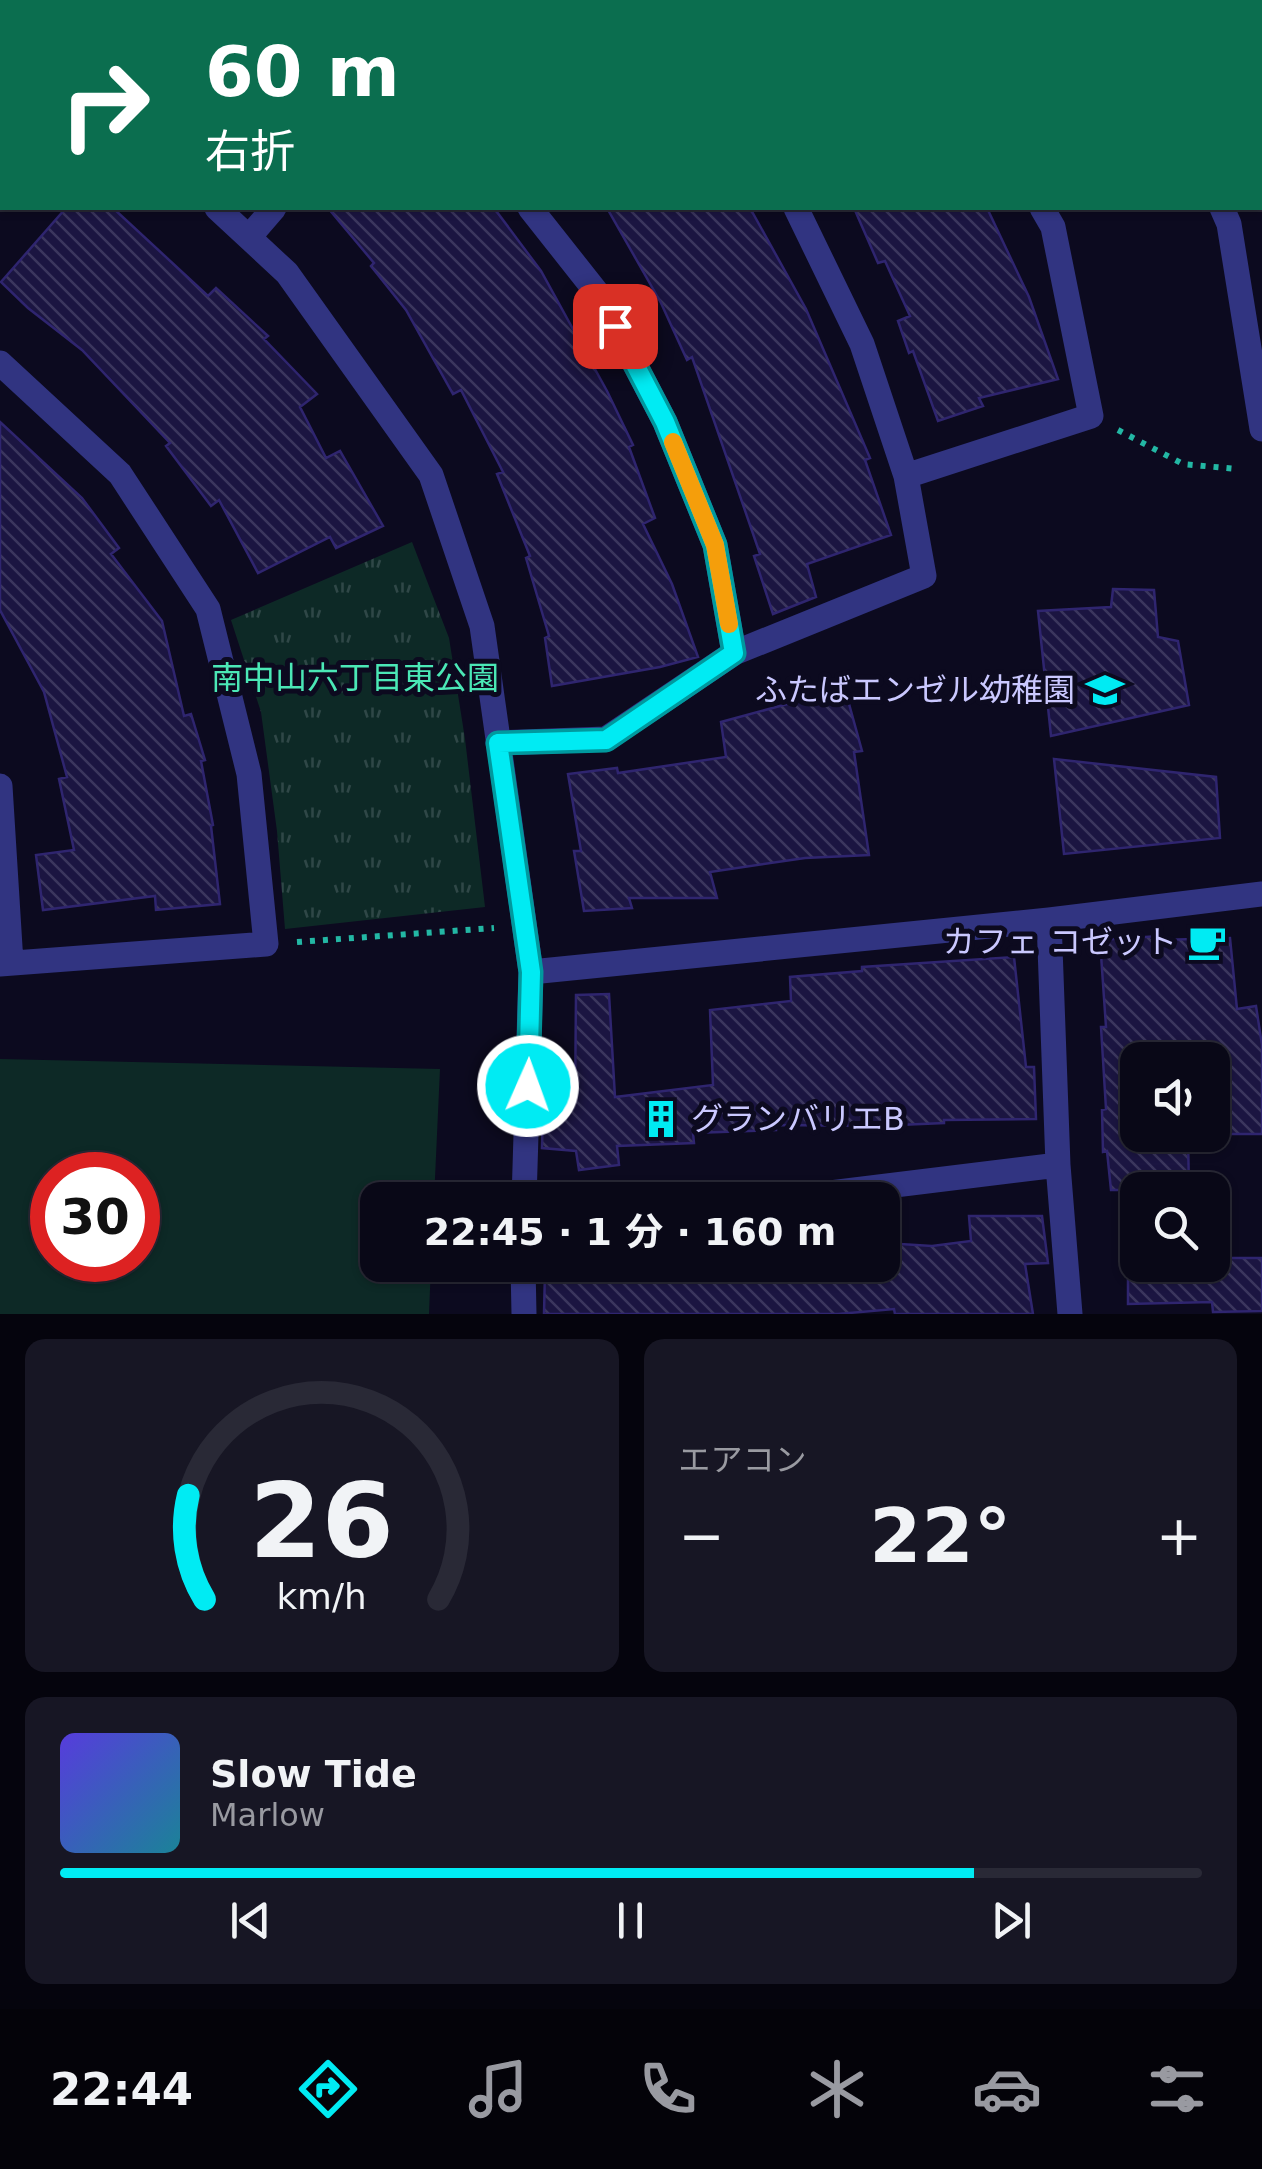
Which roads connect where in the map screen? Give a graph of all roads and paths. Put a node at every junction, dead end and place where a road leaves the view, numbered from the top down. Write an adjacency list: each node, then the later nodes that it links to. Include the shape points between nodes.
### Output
1 (218, 210): 7 (street)
2 (272, 210): 7 (street)
3 (532, 210): 13 (street, via 598,294 665,422 715,545)
4 (797, 210): 12 (street, via 862,344)
5 (1043, 210): 9 (street, via 1053,227)
6 (1223, 210): 10 (street)
7 (249, 237): 14 (street, via 288,273 432,475 482,626)
8 (0, 363): 20 (street, via 120,474 208,609 249,774)
9 (1090, 416): 11 (path, via 1183,464); 12 (street)
10 (1262, 429)
11 (1236, 470)
12 (906, 476): 13 (street, via 924,576)
13 (734, 653): 14 (street, via 606,740)
14 (498, 743): 19 (street)
15 (0, 786): 16 (street)
16 (2, 837): 21 (street)
17 (1262, 894): 18 (street)
18 (1049, 920): 22 (street); 23 (street)
19 (526, 926): 20 (path); 22 (street)
20 (266, 944): 21 (street)
21 (5, 964)
22 (531, 972): 24 (street)
23 (1058, 1165): 25 (street); 28 (street)
24 (525, 1182)
25 (900, 1184)
26 (523, 1282): 27 (street)
27 (524, 1314)
28 (1070, 1314)

